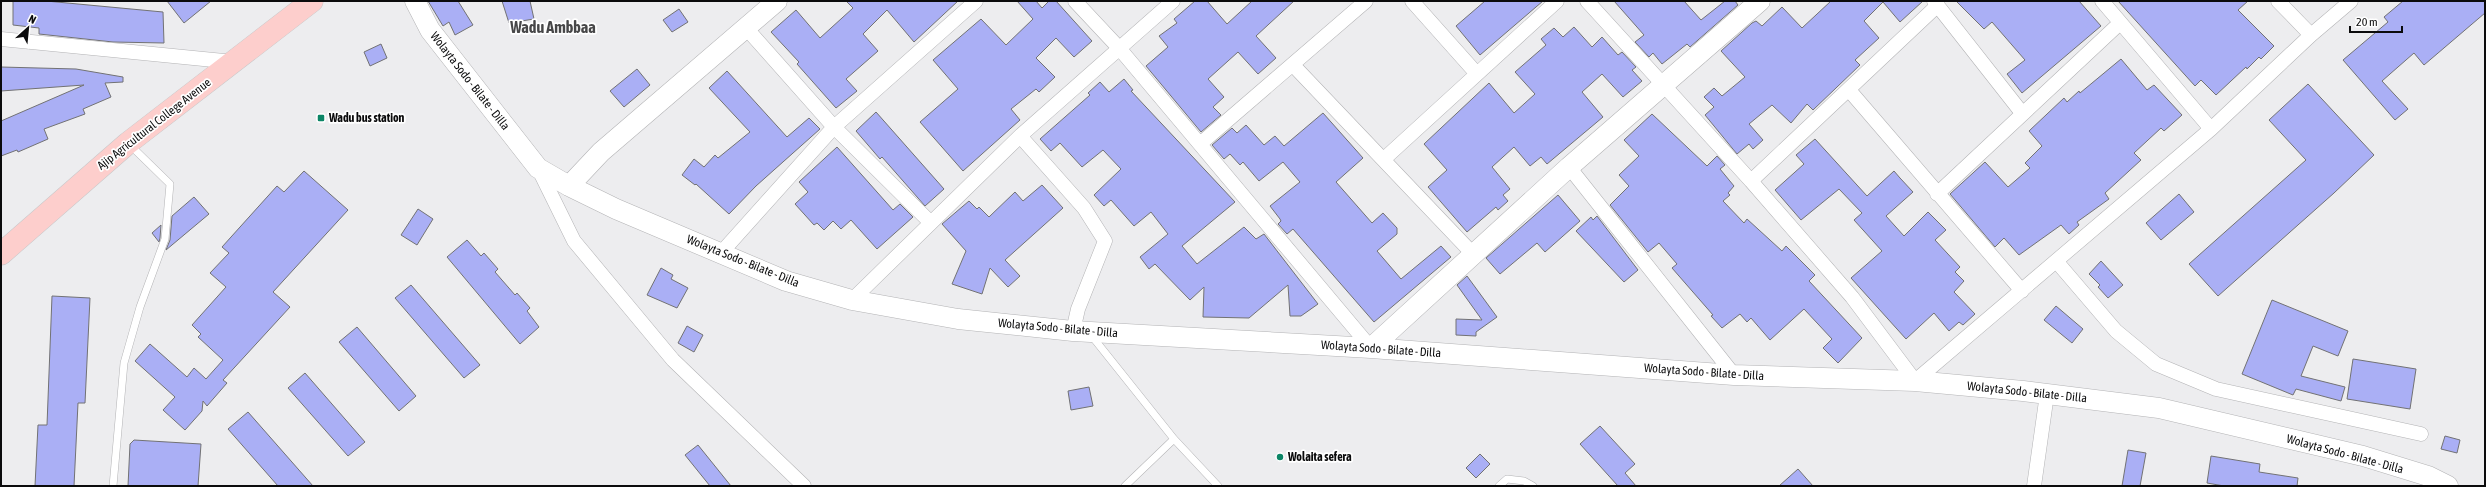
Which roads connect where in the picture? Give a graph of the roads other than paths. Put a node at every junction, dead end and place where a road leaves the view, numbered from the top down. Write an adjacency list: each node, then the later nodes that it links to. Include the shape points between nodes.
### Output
1 (312, 1): 21 (main road, Ajip Agricultural College Avenue)
2 (416, 1): 34 (main road, Wolayta Sodo - Bilate - Dilla, via 430,30)
3 (778, 1): 17 (main road)
4 (976, 1): 27 (street)
5 (1075, 1): 20 (street)
6 (1173, 1): 20 (street)
7 (1366, 1): 22 (street)
8 (1412, 1): 23 (street)
9 (1557, 1): 23 (street)
10 (1587, 1): 24 (street)
11 (1759, 1): 24 (main road)
12 (2102, 1): 16 (street)
13 (2278, 1): 18 (street)
14 (2352, 1): 18 (street)
15 (1936, 3): 25 (street); 26 (street)
16 (2120, 23): 26 (street); 28 (street)
17 (747, 28): 27 (street); 36 (main road, via 601,152)
18 (2311, 35): 28 (street)
19 (1, 39): 21 (street)
20 (1119, 48): 29 (street); 31 (street)
21 (234, 62): 30 (main road, Ajip Agricultural College Avenue)
22 (1293, 65): 31 (street); 32 (street)
23 (1477, 74): 32 (street)
24 (1663, 87): 33 (main road); 35 (street)
25 (1849, 90): 35 (street); 37 (street)
26 (2022, 113): 37 (street)
27 (834, 127): 38 (street); 39 (street)
28 (2211, 129): 42 (street)
29 (1020, 136): 38 (street); 45 (street, via 1084,208 1105,241 1078,309)
30 (128, 143): 40 (main road, Ajip Agricultural College Avenue); 52 (lane, via 170,184 165,239 140,308 124,363)
31 (1200, 144): 46 (street)
32 (1384, 159): 41 (street)
33 (1569, 167): 41 (main road); 47 (street)
34 (538, 168): 36 (main road, Wolayta Sodo - Bilate - Dilla); 53 (street, via 574,241 668,354)
35 (1751, 181): 48 (street, via 1852,297)
36 (569, 186): 39 (main road, Wolayta Sodo - Bilate - Dilla, via 616,209)
37 (1937, 194): 43 (street)
38 (930, 222): 44 (street)
39 (721, 253): 44 (main road, Wolayta Sodo - Bilate - Dilla, via 786,281)
40 (1, 254)
41 (1473, 254): 46 (main road)
42 (2056, 262): 43 (street); 50 (street, via 2116,331 2156,364 2216,389)
43 (2022, 291): 48 (street)
44 (852, 300): 45 (main road, Wolayta Sodo - Bilate - Dilla, via 958,319)
45 (1080, 332): 46 (main road, Wolayta Sodo - Bilate - Dilla); 51 (lane)
46 (1371, 348): 47 (main road, Wolayta Sodo - Bilate - Dilla)
47 (1734, 375): 48 (main road, Wolayta Sodo - Bilate - Dilla)
48 (1915, 381): 49 (main road, Wolayta Sodo - Bilate - Dilla)
49 (2048, 394): 58 (street); 59 (main road, Wolayta Sodo - Bilate - Dilla, via 2159,408 2363,456 2428,476)
50 (2421, 434)
51 (1174, 439): 54 (lane); 55 (lane)
52 (113, 486)
53 (804, 486)
54 (1125, 486)
55 (1218, 486)
56 (1499, 486): 57 (lane, via 1507,479 1524,480)
57 (1533, 486)
58 (2034, 486)
59 (2448, 486)

